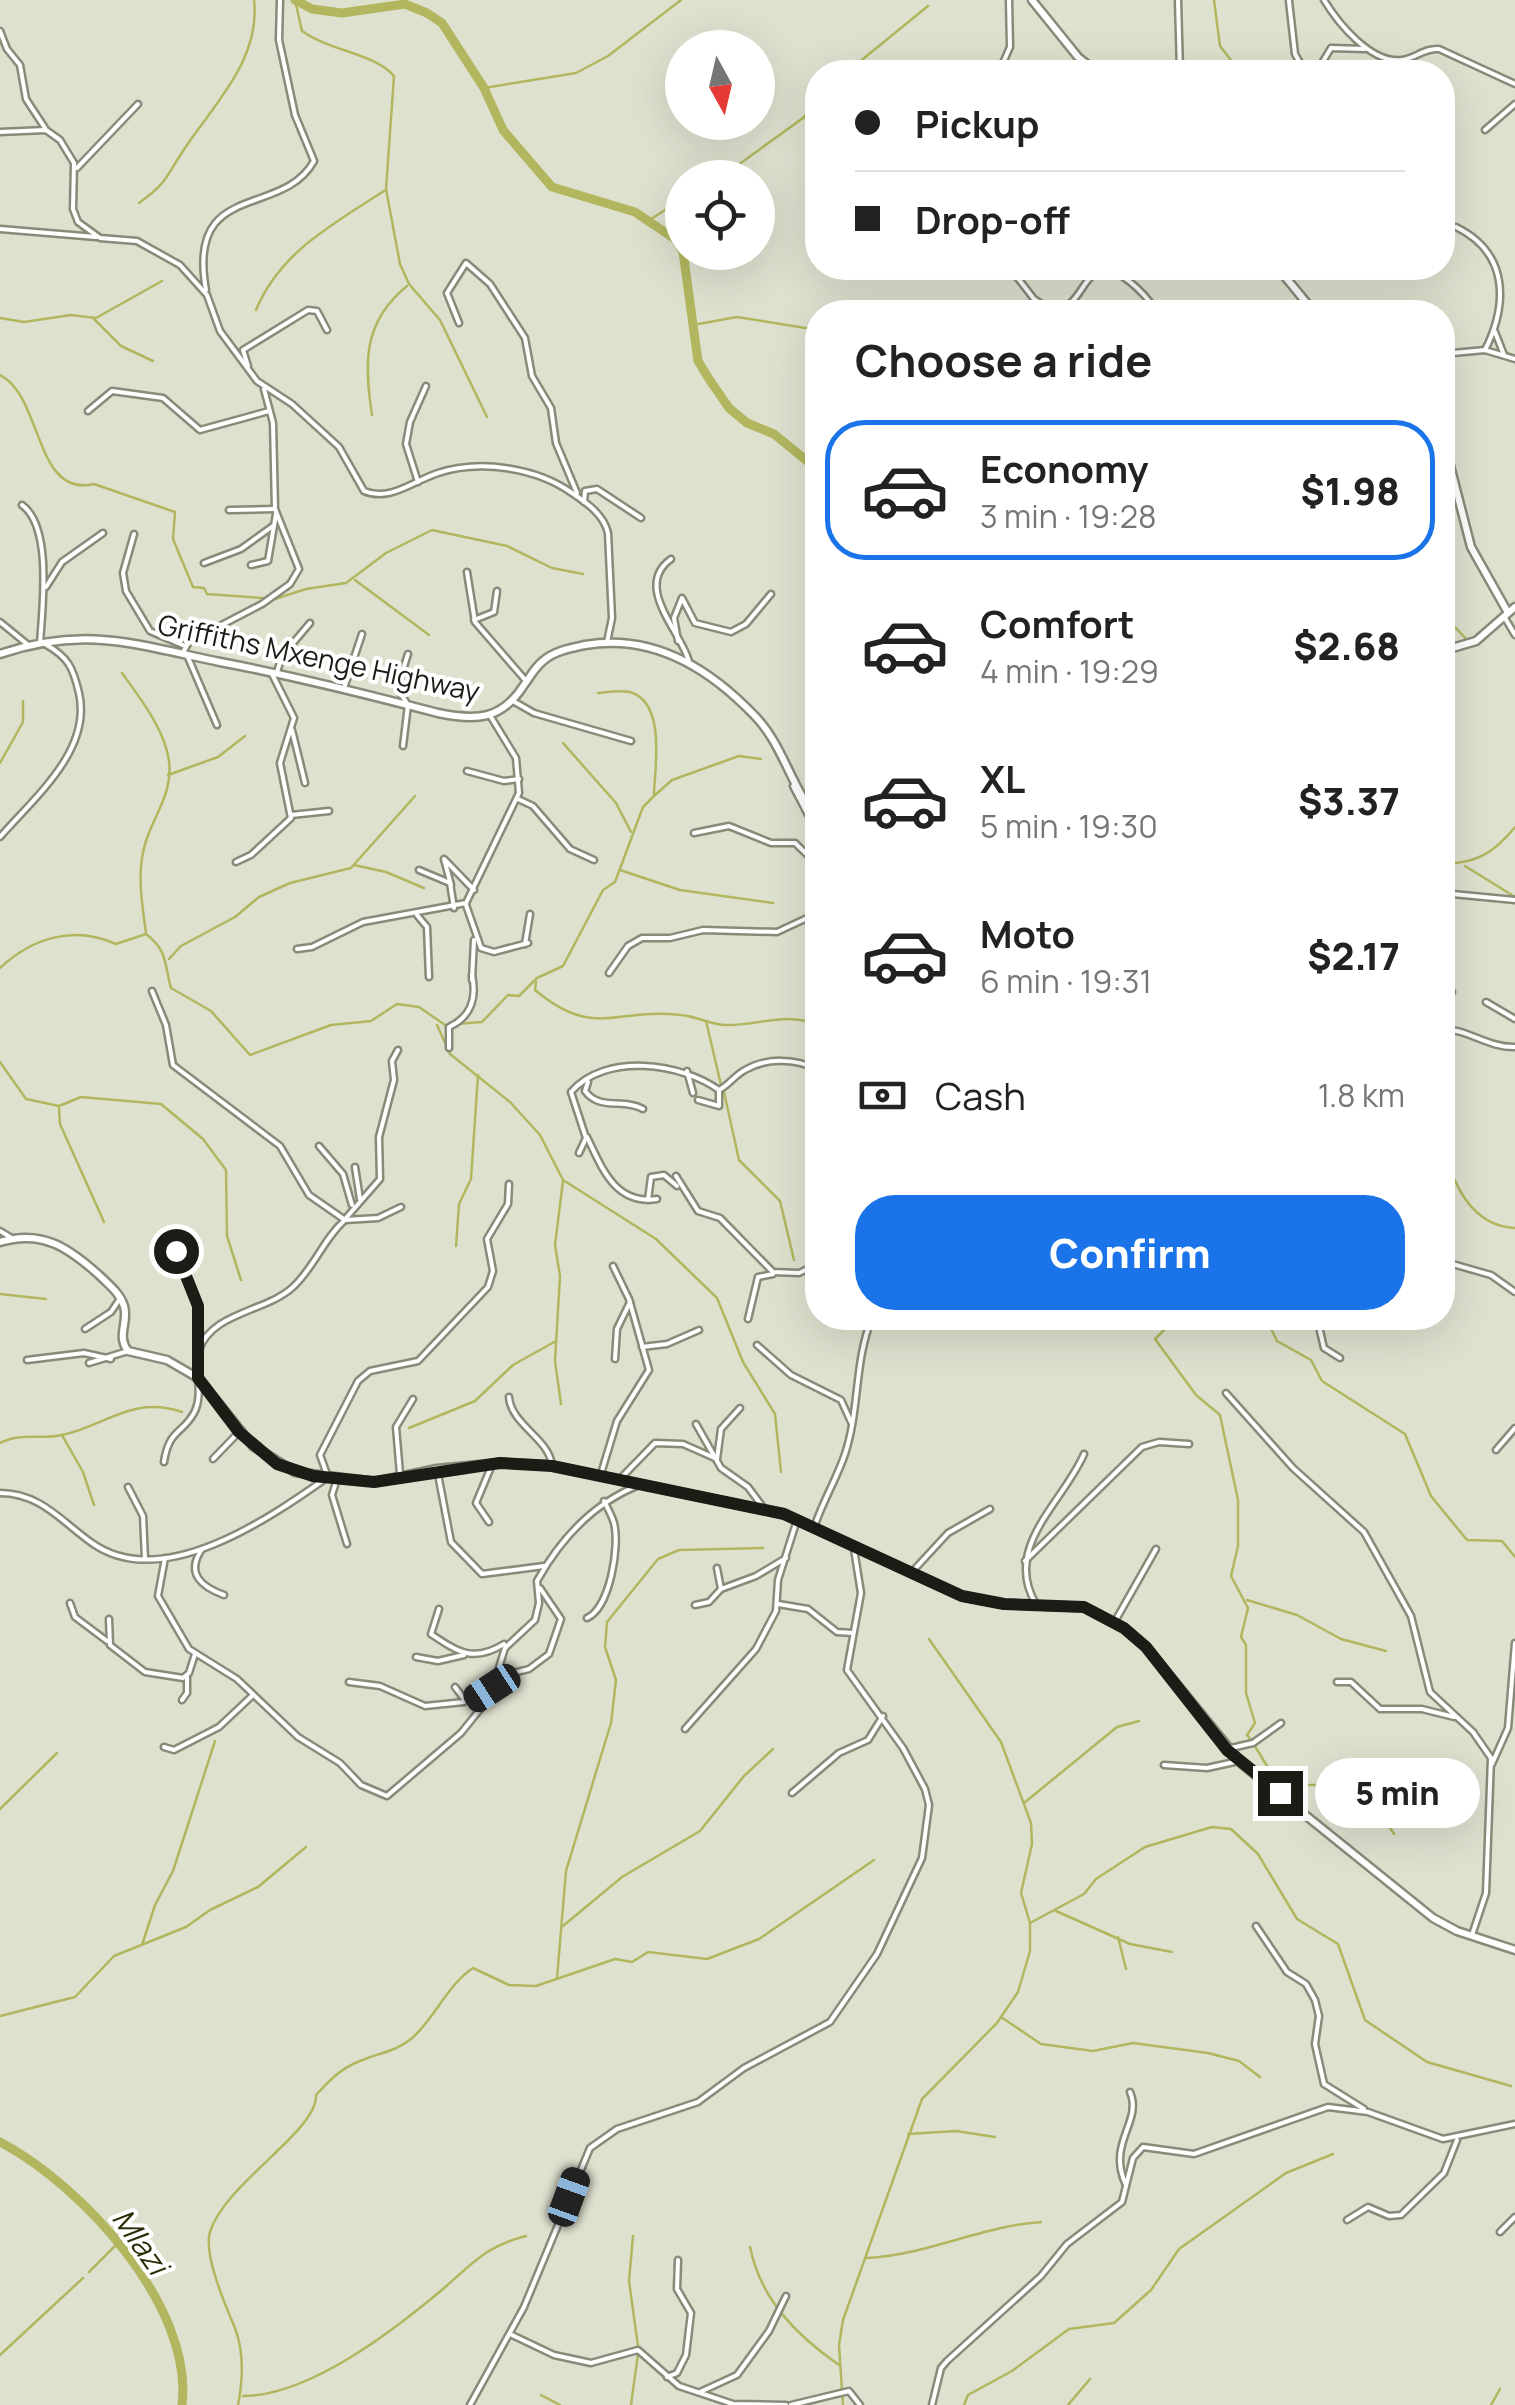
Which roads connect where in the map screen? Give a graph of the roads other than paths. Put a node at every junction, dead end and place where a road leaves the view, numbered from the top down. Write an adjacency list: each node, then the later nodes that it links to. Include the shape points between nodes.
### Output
1 (280, 0): 28 (street, via 280,40 295,115 314,161 302,176 220,217 204,256)
2 (1009, 0): 9 (street)
3 (1032, 0): 10 (street)
4 (1178, 0): 11 (street)
5 (1324, 0): 8 (street)
6 (1289, 1): 12 (street)
7 (0, 30): 17 (street, via 20,66 29,106)
8 (1366, 49): 13 (street, via 1331,48); 14 (street, via 1397,60 1439,49)
9 (1004, 60)
10 (1082, 60)
11 (1180, 60)
12 (1298, 60)
13 (1324, 60)
14 (1515, 84)
15 (138, 104): 20 (street)
16 (1515, 104): 18 (street)
17 (46, 130): 19 (street); 20 (street, via 67,147)
18 (1485, 130)
19 (0, 132)
20 (75, 172): 23 (street, via 75,218)
21 (1456, 227): 35 (street, via 1498,268 1502,311)
22 (0, 229): 23 (street)
23 (100, 238): 28 (street, via 137,242 164,254)
24 (1020, 280): 29 (street)
25 (1089, 280): 30 (street)
26 (1122, 280): 31 (street)
27 (1288, 280): 32 (street)
28 (207, 295): 40 (street, via 226,340)
29 (1037, 300)
30 (1073, 300)
31 (1148, 300)
32 (1304, 300)
33 (459, 323): 47 (street, via 447,294 462,265 470,264 525,338 532,376 551,408 556,443)
34 (327, 330): 40 (street, via 318,312 308,310 243,350)
35 (1495, 332): 36 (street); 38 (street)
36 (1486, 350): 37 (street); 38 (street)
37 (1455, 353)
38 (1504, 354): 39 (street)
39 (1515, 359)
40 (252, 375): 42 (street)
41 (426, 386): 45 (street, via 406,444)
42 (264, 388): 44 (street); 45 (street, via 339,446 364,491 388,494)
43 (88, 410): 44 (street, via 108,391 158,396 200,430)
44 (270, 411): 50 (street)
45 (418, 482): 47 (street, via 460,468 503,469 548,476)
46 (1455, 485): 62 (street, via 1471,547)
47 (581, 500): 51 (street, via 585,491 597,489); 69 (street, via 604,520 608,533)
48 (22, 505): 59 (street, via 34,516)
49 (229, 510): 50 (street)
50 (276, 511): 52 (street); 73 (street, via 297,556 296,576)
51 (642, 518)
52 (273, 526): 56 (street, via 241,549); 57 (street, via 268,561)
53 (103, 533): 59 (street, via 62,562)
54 (134, 534): 73 (street, via 126,591 150,631)
55 (671, 559): 68 (street, via 661,570 659,596)
56 (204, 563)
57 (250, 565)
58 (467, 572): 63 (street)
59 (45, 589): 70 (street)
60 (498, 592): 63 (street, via 494,612)
61 (771, 594): 68 (street, via 732,632 695,623 682,598 674,618)
62 (1508, 611): 67 (street); 72 (street, via 1476,641)
63 (474, 620): 78 (street)
64 (0, 622): 71 (street)
65 (310, 623): 77 (street)
66 (362, 634): 79 (street)
67 (1515, 635)
68 (678, 641): 76 (street)
69 (607, 642): 76 (street, Griffiths Mxenge Highway, via 656,647); 78 (street, Griffiths Mxenge Highway, via 551,655)
70 (43, 644): 71 (street, Griffiths Mxenge Highway); 73 (street, Griffiths Mxenge Highway, via 110,638); 97 (street, via 73,668 83,708 80,732 67,758)
71 (28, 646): 74 (street, Griffiths Mxenge Highway)
72 (1455, 647)
73 (185, 652): 77 (street, Griffiths Mxenge Highway); 83 (street)
74 (0, 654)
75 (408, 654): 81 (street, via 397,688)
76 (688, 662): 90 (street, Griffiths Mxenge Highway, via 757,717)
77 (274, 673): 79 (street, Griffiths Mxenge Highway); 84 (street, via 294,718)
78 (526, 682): 80 (street, Griffiths Mxenge Highway)
79 (344, 688): 81 (street, Griffiths Mxenge Highway)
80 (512, 701): 82 (street, Griffiths Mxenge Highway); 85 (street)
81 (408, 705): 82 (street, Griffiths Mxenge Highway); 86 (street)
82 (491, 717): 88 (street, via 512,749)
83 (216, 725)
84 (292, 730): 89 (street); 95 (street, via 280,762)
85 (630, 741)
86 (404, 746)
87 (466, 771): 88 (street)
88 (519, 780): 91 (street)
89 (306, 783)
90 (793, 786): 92 (street, Griffiths Mxenge Highway); 93 (street)
91 (518, 800): 99 (street, via 537,810 570,850); 103 (street)
92 (805, 802)
93 (805, 809)
94 (329, 811): 95 (street)
95 (291, 815): 100 (street)
96 (694, 833): 98 (street, via 729,826 771,843 795,843)
97 (0, 837)
98 (805, 853)
99 (594, 860)
100 (236, 862)
101 (419, 870): 102 (street)
102 (451, 885): 103 (street, via 444,859); 107 (street)
103 (474, 890): 106 (street)
104 (1455, 894): 105 (street)
105 (1515, 900)
106 (466, 903): 107 (street); 111 (street)
107 (454, 908): 109 (street)
108 (530, 914): 111 (street, via 526,943 488,951)
109 (417, 915): 112 (street, via 362,922); 114 (street, via 426,927)
110 (805, 920): 113 (street, via 777,932 703,930 642,938)
111 (474, 935): 119 (street, via 474,1001 467,1016 449,1027)
112 (297, 949)
113 (609, 973)
114 (429, 977)
115 (152, 991): 141 (street, via 177,1068 280,1146 309,1195)
116 (1486, 1002): 117 (street)
117 (1515, 1019)
118 (1455, 1030): 120 (street)
119 (449, 1048)
120 (1515, 1048)
121 (398, 1050): 136 (street, via 379,1138 380,1178)
122 (805, 1065): 125 (street, via 768,1062 742,1071)
123 (686, 1071): 124 (street, via 644,1066); 125 (street); 126 (street)
124 (588, 1082): 128 (street, via 592,1099); 129 (street, via 571,1096)
125 (719, 1090): 127 (street, via 719,1106)
126 (693, 1093)
127 (698, 1100)
128 (644, 1109)
129 (585, 1133): 131 (street); 138 (street, via 616,1188)
130 (320, 1146): 139 (street, via 343,1174)
131 (578, 1154)
132 (355, 1167): 136 (street)
133 (676, 1176): 135 (street)
134 (509, 1184): 186 (street, via 508,1204 487,1239 491,1282 418,1361 370,1371 358,1381 320,1455)
135 (680, 1188): 138 (street, via 664,1175 651,1177); 149 (street, via 698,1211 720,1218)
136 (360, 1199): 139 (street)
137 (656, 1199): 138 (street)
138 (648, 1200)
139 (352, 1206): 141 (street)
140 (401, 1207): 141 (street, via 378,1218)
141 (345, 1220): 158 (street, via 292,1288 216,1326)
142 (0, 1231): 143 (street)
143 (14, 1239): 145 (street); 151 (street, via 66,1247)
144 (194, 1239): 158 (street, via 179,1245 176,1255 198,1302)
145 (0, 1242)
146 (1455, 1265): 150 (street)
147 (613, 1266): 152 (street)
148 (805, 1270): 149 (street)
149 (778, 1274): 153 (street, via 758,1277)
150 (1513, 1288)
151 (120, 1297): 154 (street); 161 (street)
152 (630, 1302): 160 (street); 165 (street, via 617,1328)
153 (748, 1318)
154 (86, 1329)
155 (698, 1330): 160 (street)
156 (867, 1330): 172 (street)
157 (1320, 1330): 162 (street, via 1324,1348)
158 (201, 1345): 167 (street)
159 (757, 1345): 172 (street, via 791,1375 841,1400)
160 (642, 1346): 185 (street, via 649,1373 616,1421)
161 (128, 1350): 163 (street); 167 (street, via 167,1360)
162 (1340, 1358)
163 (111, 1359): 164 (street, via 84,1354); 166 (street)
164 (27, 1360)
165 (615, 1360)
166 (89, 1364)
167 (198, 1378): 175 (street); 181 (street, via 196,1407 175,1430)
168 (1226, 1393): 236 (street, via 1292,1468 1364,1532 1410,1616 1424,1682)
169 (509, 1397): 183 (street, via 513,1412 550,1452)
170 (413, 1399): 187 (street, via 396,1427)
171 (740, 1408): 180 (street, via 723,1425)
172 (851, 1422): 197 (street)
173 (696, 1424): 180 (street)
174 (1515, 1428): 177 (street)
175 (239, 1432): 179 (street); 186 (street, via 277,1464)
176 (1189, 1444): 205 (street, via 1142,1446)
177 (1496, 1450)
178 (1084, 1454): 205 (street, via 1036,1531)
179 (213, 1459)
180 (717, 1460): 188 (street, via 683,1444 654,1443); 194 (street)
181 (164, 1462)
182 (495, 1463): 183 (street); 184 (street); 196 (street, via 476,1504)
183 (552, 1466): 185 (street)
184 (437, 1469): 187 (street); 206 (street, via 451,1542 482,1574)
185 (600, 1477): 188 (street)
186 (332, 1478): 187 (street); 198 (street); 200 (street, via 268,1519)
187 (401, 1478)
188 (618, 1481): 189 (street)
189 (639, 1485): 192 (street); 194 (street)
190 (128, 1487): 204 (street, via 143,1516)
191 (0, 1493): 204 (street, via 31,1497 97,1547)
192 (604, 1500): 206 (street); 218 (street, via 614,1523 608,1594)
193 (990, 1509): 208 (street, via 948,1532)
194 (765, 1510): 195 (street)
195 (798, 1518): 197 (street); 203 (street)
196 (490, 1522)
197 (815, 1525): 199 (street)
198 (347, 1544)
199 (853, 1544): 208 (street); 220 (street, via 861,1592)
200 (205, 1546): 202 (street); 211 (street, via 196,1558 198,1582)
201 (1156, 1549): 219 (street)
202 (164, 1558): 204 (street); 224 (street, via 158,1596)
203 (786, 1558): 210 (street); 213 (street)
204 (145, 1559)
205 (1026, 1561): 214 (street, via 1024,1576)
206 (546, 1566): 209 (street)
207 (717, 1568): 210 (street)
208 (912, 1572): 214 (street, via 962,1596)
209 (537, 1584): 222 (street, via 535,1620); 231 (street, via 561,1618 548,1654)
210 (721, 1588): 215 (street, via 709,1602)
211 (224, 1595)
212 (70, 1602): 221 (street, via 75,1618)
213 (778, 1604): 220 (street, via 808,1609 837,1632); 238 (street, via 756,1650)
214 (1036, 1604): 219 (street, via 1084,1607)
215 (695, 1605)
216 (439, 1610): 225 (street, via 431,1634)
217 (109, 1618): 221 (street)
218 (587, 1618)
219 (1114, 1623): 240 (street, via 1164,1666)
220 (853, 1632): 235 (street, via 847,1670)
221 (107, 1641): 227 (street, via 146,1672)
222 (508, 1643): 225 (street); 231 (street)
223 (1515, 1643): 242 (street, via 1508,1728)
224 (195, 1654): 227 (street); 232 (street)
225 (464, 1656): 226 (street)
226 (416, 1657)
227 (187, 1675): 233 (street)
228 (349, 1682): 234 (street, via 380,1686 425,1706)
229 (1337, 1682): 236 (street, via 1351,1682 1380,1710 1422,1709)
230 (455, 1687): 234 (street)
231 (492, 1688): 232 (street, via 462,1733 385,1797 298,1737); 234 (street)
232 (253, 1695): 239 (street, via 210,1732 174,1750)
233 (182, 1700)
234 (469, 1702)
235 (883, 1716): 244 (street, via 868,1740 839,1753); 258 (street, via 925,1789 929,1816 922,1858 870,1966 830,2022 744,2068 698,2102 628,2124 590,2148)
236 (1459, 1718): 242 (street)
237 (1280, 1723): 240 (street)
238 (685, 1730)
239 (164, 1748)
240 (1227, 1750): 241 (street)
241 (1239, 1760): 243 (street, via 1207,1768); 246 (street, via 1432,1918)
242 (1492, 1764): 246 (street, via 1486,1893)
243 (1164, 1765)
244 (792, 1793)
245 (1256, 1926): 249 (street, via 1286,1972 1306,1984 1315,2000 1324,2084)
246 (1472, 1935): 247 (street)
247 (1515, 1950)
248 (1130, 2092): 252 (street, via 1133,2114 1119,2150)
249 (1368, 2112): 251 (street); 252 (street, via 1316,2108 1194,2154 1143,2147)
250 (1515, 2124): 251 (street)
251 (1457, 2140): 254 (street, via 1444,2173 1401,2215 1368,2207)
252 (1126, 2185): 264 (street, via 1116,2208 1067,2244 940,2368)
253 (1515, 2217): 255 (street)
254 (1347, 2220)
255 (1500, 2232)
256 (678, 2260): 259 (street, via 677,2289 691,2314 686,2355 677,2373)
257 (786, 2296): 260 (street, via 742,2370)
258 (511, 2335): 259 (street, via 591,2363 638,2350); 261 (street)
259 (666, 2378): 260 (street)
260 (700, 2392): 262 (street, via 733,2404)
261 (470, 2405)
262 (789, 2405): 263 (street, via 850,2391)
263 (860, 2405)
264 (932, 2405)

